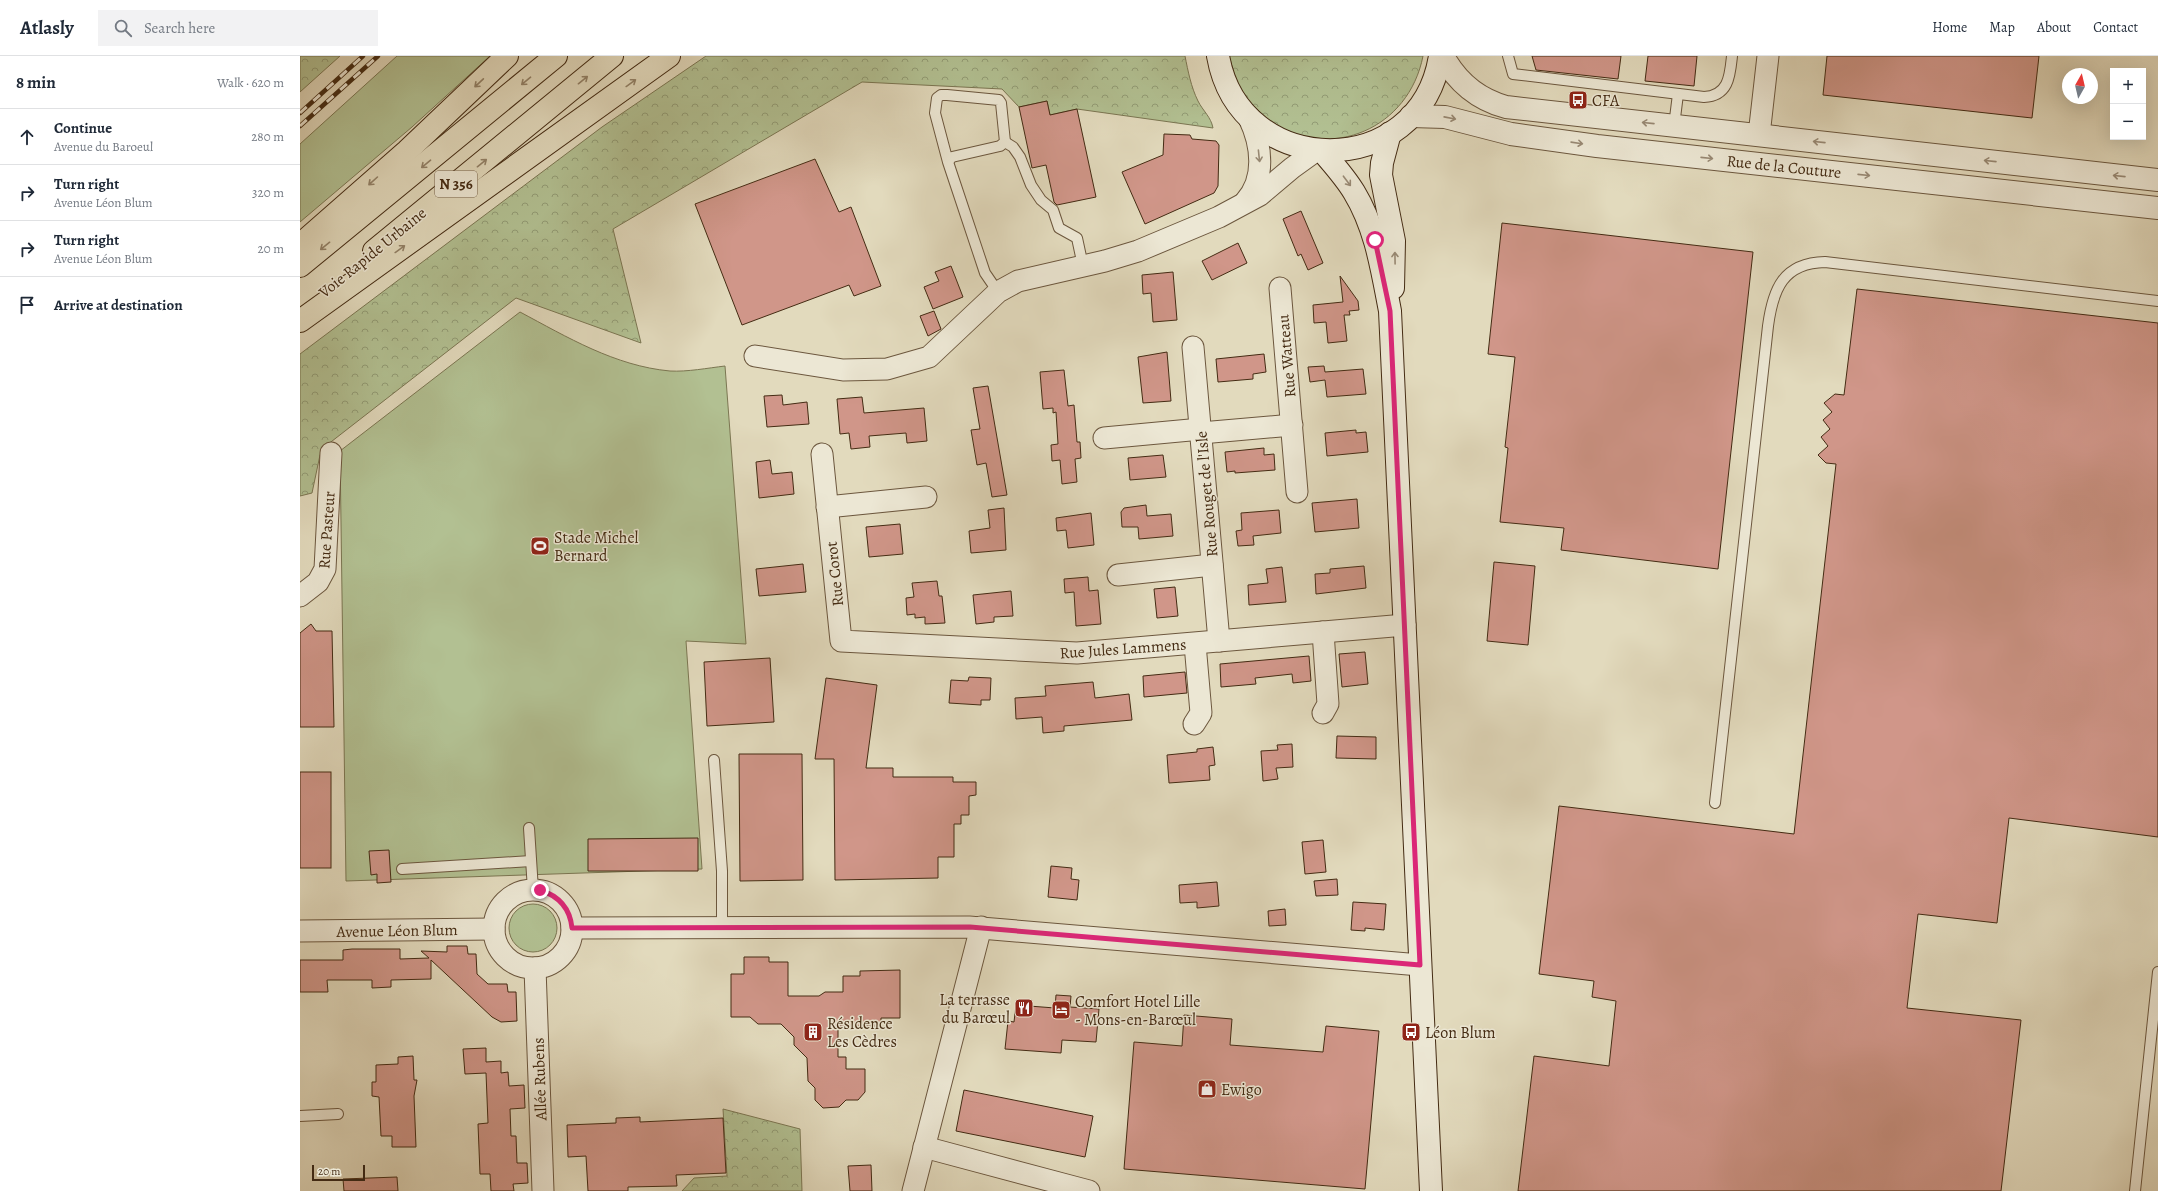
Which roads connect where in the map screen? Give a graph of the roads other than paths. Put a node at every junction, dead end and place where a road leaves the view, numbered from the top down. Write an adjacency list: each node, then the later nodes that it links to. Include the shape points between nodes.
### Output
1 (507, 56): 22 (highway, one-way to 22, via 407,151)
2 (556, 56): 23 (highway, N 356, one-way to 23)
3 (612, 56): 28 (highway, Voie Rapide Urbaine / N 356, one-way to 3)
4 (669, 56): 30 (highway, one-way to 4)
5 (1218, 56): 12 (main road, via 1230,92)
6 (1441, 56): 11 (main road, via 1431,86); 13 (main road, Rue de la Couture, one-way to 6, via 1498,105 1468,89)
7 (1508, 56): 10 (lane, via 1513,74)
8 (1732, 56): 10 (lane, via 1729,80 1717,95 1704,97)
9 (1768, 56): 15 (street)
10 (1678, 94): 13 (lane)
11 (1411, 116): 14 (main road); 21 (main road, Rue de la Couture, one-way to 21, via 1445,117 1511,134 1597,146)
12 (1249, 118): 17 (main road, via 1276,138 1295,146); 20 (street, one-way to 20, via 1257,140 1260,172 1253,192)
13 (1674, 126): 15 (main road, Rue de la Couture)
14 (1390, 133): 17 (main road, via 1358,147); 29 (main road, one-way to 14, via 1394,242 1381,169)
15 (1759, 136): 19 (main road, Rue de la Couture, one-way to 15)
16 (1005, 142): 18 (lane, via 1000,146 952,157); 18 (lane, via 1002,103 998,100 941,95 937,98 935,109); 24 (lane, via 1020,157 1031,185 1041,200 1053,210 1059,228 1077,238)
17 (1319, 151): 20 (street, via 1296,164 1260,195); 29 (main road, one-way to 29, via 1354,190 1365,214 1376,245)
18 (948, 162): 26 (lane, via 985,273)
19 (2158, 180)
20 (1240, 206): 24 (street, via 1138,251)
21 (2158, 208)
22 (300, 245)
23 (300, 266)
24 (1083, 266): 26 (street, via 1018,281)
25 (1280, 288): 33 (street, Rue Watteau)
26 (998, 292): 32 (street, via 929,357 887,369 843,370)
27 (2158, 301): 52 (lane, via 1825,262 1800,266 1782,279 1776,292 1768,326)
28 (300, 311)
29 (1390, 311): 44 (main road)
30 (300, 321)
31 (1194, 347): 34 (street, Rue Rouget de l'Isle)
32 (755, 356)
33 (1292, 425): 34 (street); 38 (street, Rue Watteau)
34 (1201, 431): 35 (street); 41 (street, Rue Rouget de l'Isle)
35 (1104, 438)
36 (330, 453): 43 (street, Rue Pasteur, via 325,569 318,582)
37 (822, 454): 40 (street, Rue Corot)
38 (1297, 492)
39 (926, 497): 40 (street)
40 (827, 506): 46 (street, Rue Corot)
41 (1212, 565): 42 (street); 47 (street, Rue Rouget de l'Isle)
42 (1118, 574)
43 (300, 596)
44 (1404, 625): 45 (street, Rue Jules Lammens); 62 (main road)
45 (1322, 632): 47 (street, Rue Jules Lammens); 49 (street, via 1328,704)
46 (841, 641): 48 (street, Rue Jules Lammens, via 1062,654)
47 (1219, 641): 48 (street, Rue Jules Lammens)
48 (1195, 644): 50 (street, via 1202,712)
49 (1323, 713)
50 (1194, 724)
51 (714, 760): 57 (lane, via 722,871)
52 (1715, 803)
53 (529, 828): 54 (lane)
54 (531, 861): 55 (lane); 56 (lane)
55 (402, 869)
56 (533, 890): 58 (street, via 548,893 560,901 569,913); 60 (street, via 518,893 505,902 497,914)
57 (722, 927): 58 (street); 59 (street)
58 (572, 928): 63 (street, via 570,943 562,956 549,964)
59 (981, 928): 62 (street); 67 (street)
60 (494, 929): 61 (street, Avenue Léon Blum); 63 (street, via 497,944 506,957 519,965)
61 (300, 931)
62 (1420, 965): 71 (main road)
63 (535, 968): 68 (street, Allée Rubens)
64 (2158, 972): 72 (lane)
65 (338, 1114): 66 (lane)
66 (300, 1116)
67 (924, 1147): 69 (street); 70 (street)
68 (543, 1191)
69 (913, 1191)
70 (1089, 1191)
71 (1431, 1191)
72 (2135, 1191)

